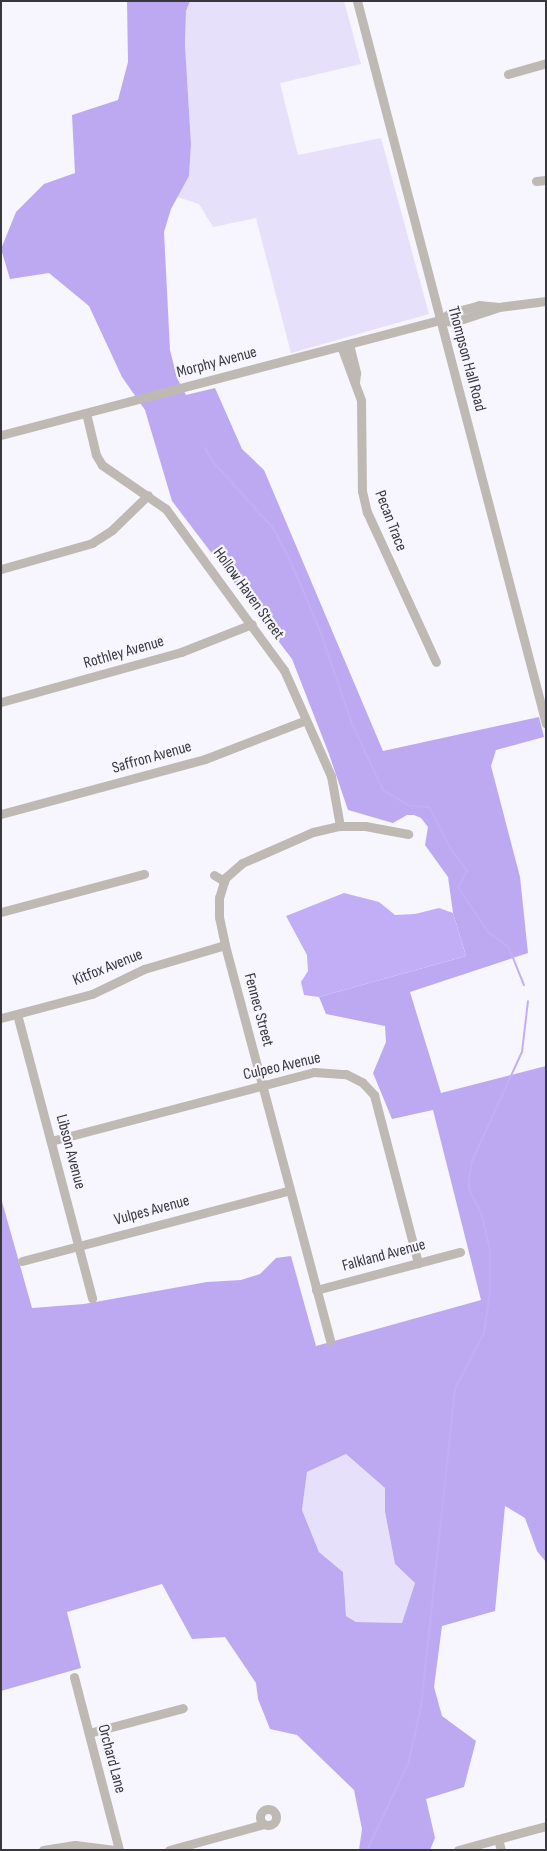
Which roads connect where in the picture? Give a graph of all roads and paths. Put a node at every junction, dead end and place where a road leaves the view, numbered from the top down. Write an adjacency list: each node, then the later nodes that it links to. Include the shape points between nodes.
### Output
1 (357, 1): 5 (street, Thompson Hall Road)
2 (546, 64): 3 (street)
3 (508, 74)
4 (546, 301): 5 (street, Morphy Avenue, via 499,307 454,322)
5 (440, 320): 6 (street, Morphy Avenue); 15 (street, Thompson Hall Road)
6 (345, 345): 7 (street, Morphy Avenue); 12 (street, Pecan Trace, via 363,425 362,490 367,512)
7 (86, 413): 8 (street, Morphy Avenue); 9 (street, Hollow Haven Street, via 96,455 102,465)
8 (1, 435)
9 (148, 495): 10 (street, via 112,530 92,543); 11 (street, Hollow Haven Street, via 166,509)
10 (1, 569)
11 (252, 624): 13 (street, Rothley Avenue, via 172,655); 14 (street, Hollow Haven Street, via 284,670)
12 (436, 662)
13 (1, 702)
14 (306, 720): 16 (street, Saffron Avenue, via 205,759); 17 (street, Hollow Haven Street, via 336,791)
15 (546, 724)
16 (1, 814)
17 (340, 826): 18 (street, via 365,826); 21 (street, via 313,832 257,855 242,863)
18 (408, 834)
19 (144, 874): 22 (street)
20 (214, 875): 21 (street)
21 (224, 881): 23 (street, Fennec Street, via 218,907)
22 (1, 912)
23 (225, 945): 24 (street, Kitfox Avenue, via 144,969 92,994); 26 (street, Fennec Street)
24 (17, 1014): 25 (street, Kitfox Avenue); 27 (street, Libson Avenue)
25 (1, 1018)
26 (263, 1086): 27 (street, Culpeo Avenue); 28 (street, Fennec Street); 32 (street, Culpeo Avenue, via 322,1070 346,1074 368,1087 374,1095)
27 (51, 1141): 29 (street, Libson Avenue)
28 (290, 1190): 29 (street, Vulpes Avenue); 33 (street, Fennec Street)
29 (79, 1246): 31 (street, Vulpes Avenue); 34 (street, Libson Avenue)
30 (460, 1252): 32 (street, Falkland Avenue)
31 (22, 1261)
32 (418, 1262): 33 (street, Falkland Avenue)
33 (316, 1290): 35 (street, Fennec Street)
34 (92, 1298)
35 (330, 1340)
36 (74, 1677): 38 (street, Orchard Lane)
37 (183, 1708): 38 (street)
38 (89, 1733): 44 (street, Orchard Lane)
39 (264, 1824): 45 (street)
40 (546, 1826): 41 (street)
41 (498, 1839): 46 (street); 47 (street)
42 (43, 1850): 43 (street, via 75,1845)
43 (115, 1850)
44 (119, 1850)
45 (169, 1850)
46 (458, 1850)
47 (501, 1850)

